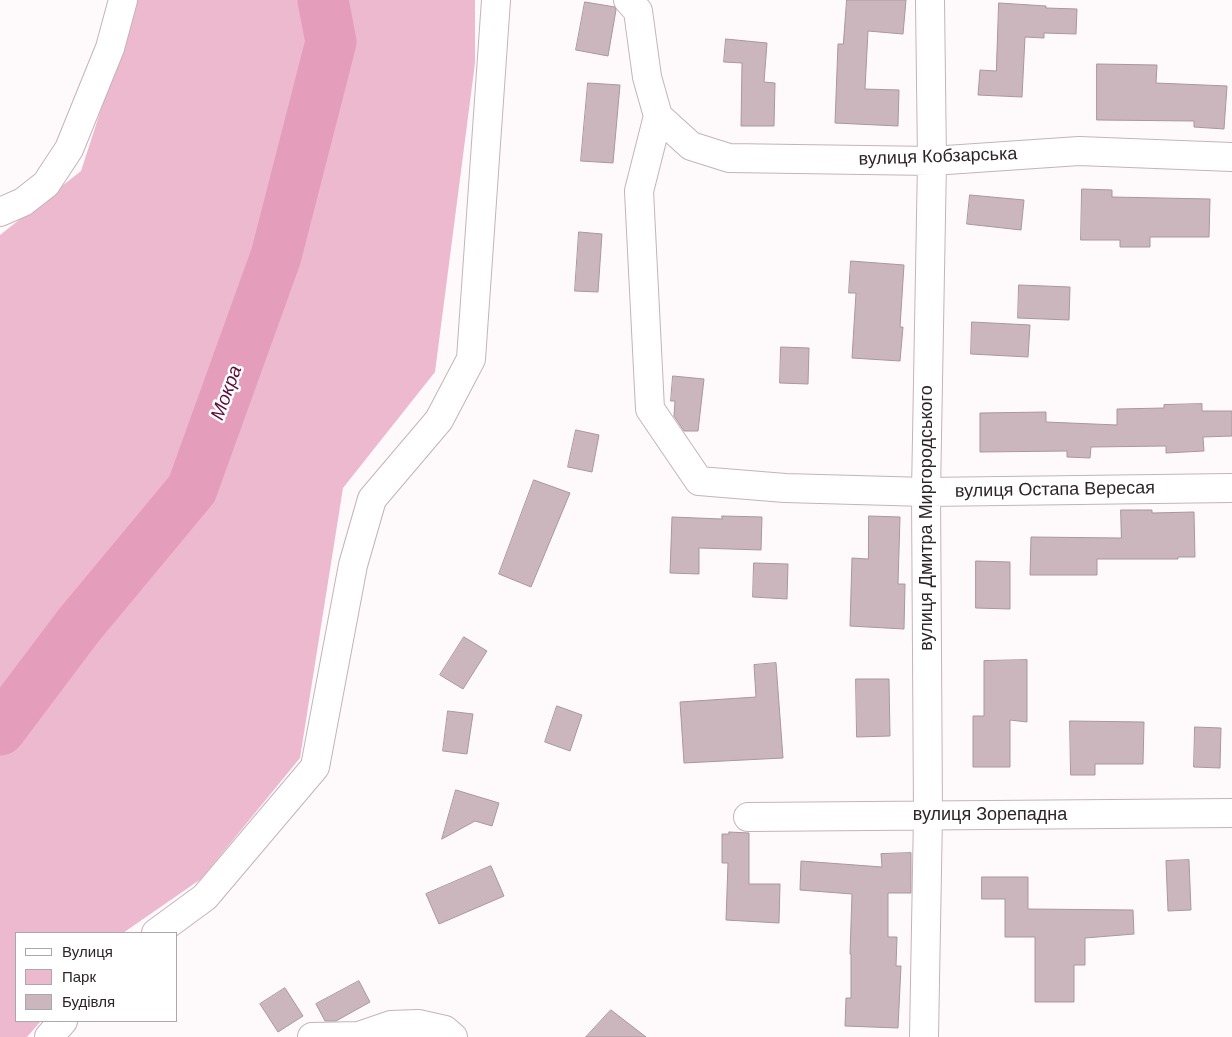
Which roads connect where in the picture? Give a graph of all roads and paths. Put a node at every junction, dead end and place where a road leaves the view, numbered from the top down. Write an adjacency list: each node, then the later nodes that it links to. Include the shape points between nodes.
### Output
1 (123, 0): 8 (street, via 110,48 70,149 46,184 23,202)
2 (496, 0): 14 (street, via 471,359 439,420 372,499 353,565 315,767 205,897)
3 (628, 0): 5 (street, via 638,11 647,77)
4 (930, 0): 7 (street, вулиця Дмитра Миргородського)
5 (658, 116): 7 (street, вулиця Кобзарська, via 691,146 729,158); 10 (street, вулиця Остапа Вересая, via 639,191 650,409 699,481 785,488)
6 (1232, 157): 7 (street, вулиця Кобзарська, via 1079,151)
7 (932, 161): 10 (street, вулиця Дмитра Миргородського)
8 (0, 212)
9 (1232, 488): 10 (street, вулиця Остапа Вересая)
10 (926, 492): 12 (street, вулиця Дмитра Миргородського)
11 (1232, 813): 12 (street, вулиця Зорепадна)
12 (928, 815): 13 (street, вулиця Зорепадна); 19 (street, вулиця Дмитра Миргородського)
13 (748, 817)
14 (157, 932)
15 (62, 1022): 16 (street)
16 (49, 1037)
17 (312, 1037): 18 (street, via 359,1036 391,1025 418,1024 445,1030)
18 (453, 1037)
19 (924, 1037)

